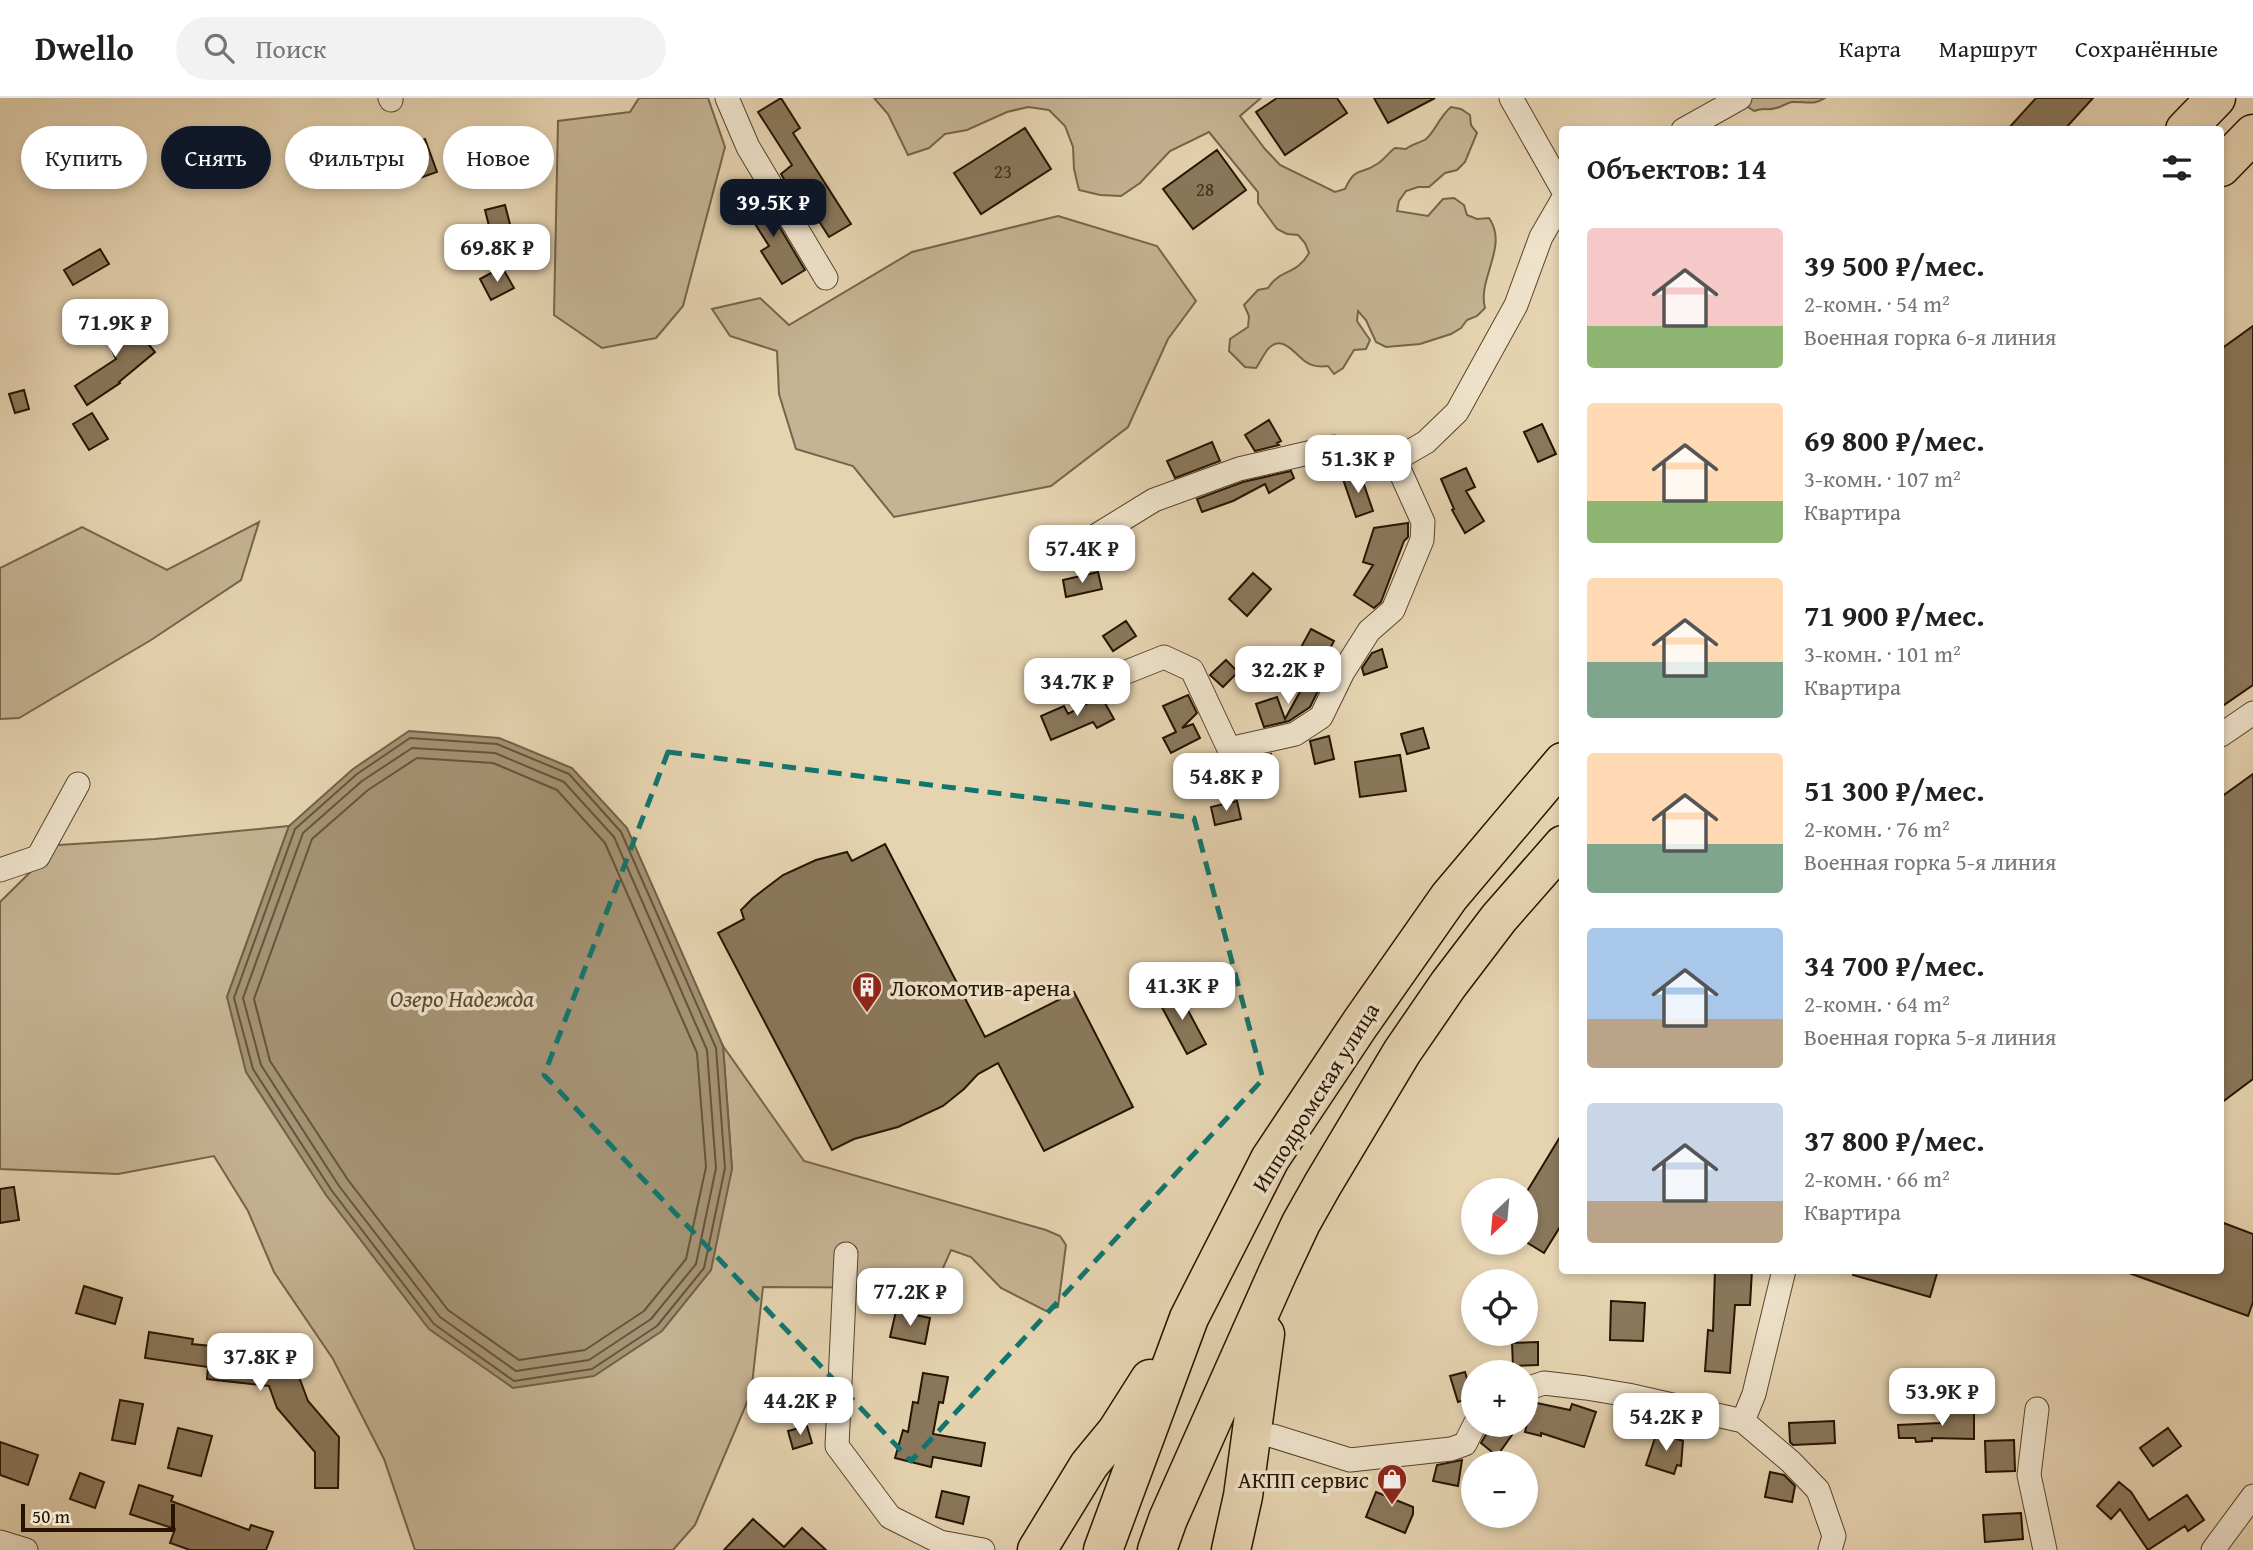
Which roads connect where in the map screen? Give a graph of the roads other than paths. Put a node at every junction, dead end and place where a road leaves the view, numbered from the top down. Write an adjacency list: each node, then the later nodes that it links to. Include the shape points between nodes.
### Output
1 (727, 98): 11 (street, via 748,147)
2 (1511, 98): 9 (street)
3 (1740, 98): 5 (street)
4 (2216, 98): 6 (highway)
5 (1690, 126)
6 (2189, 126)
7 (2253, 134): 8 (highway)
8 (2224, 164)
9 (1559, 183)
10 (1559, 206): 12 (street, via 1541,236 1516,305 1457,412 1426,442)
11 (827, 278)
12 (1395, 460): 13 (street, via 1351,459 1334,447 1239,469 1154,500); 14 (street, via 1423,522 1422,540 1393,610 1369,631 1321,717 1295,734 1229,749 1192,670 1164,657)
13 (1089, 540)
14 (1104, 681)
15 (2253, 713): 16 (street)
16 (2224, 733)
17 (1559, 767): 24 (highway, Ипподромская улица, via 1449,897 1360,1024 1270,1159)
18 (78, 785): 20 (street, via 38,857)
19 (1559, 850): 22 (highway, via 1499,918 1402,1052 1301,1223)
20 (0, 870)
21 (845, 1254): 33 (street, via 837,1446 890,1517 940,1542)
22 (1278, 1272): 36 (highway); 37 (highway)
23 (1783, 1274): 27 (street, via 1754,1394)
24 (1189, 1318): 34 (highway); 35 (highway, Ипподромская улица)
25 (1538, 1385): 27 (street, via 1628,1395)
26 (2037, 1409): 39 (street, via 2029,1475)
27 (1743, 1421): 38 (street, via 1818,1490 1834,1536)
28 (1273, 1436): 29 (street, via 1350,1460 1451,1449 1465,1444)
29 (1468, 1437)
30 (2253, 1496): 40 (street)
31 (0, 1542): 32 (street)
32 (26, 1550)
33 (983, 1550)
34 (1037, 1550)
35 (1103, 1550)
36 (1157, 1550)
37 (1231, 1550)
38 (1830, 1550)
39 (2045, 1550)
40 (2213, 1550)

